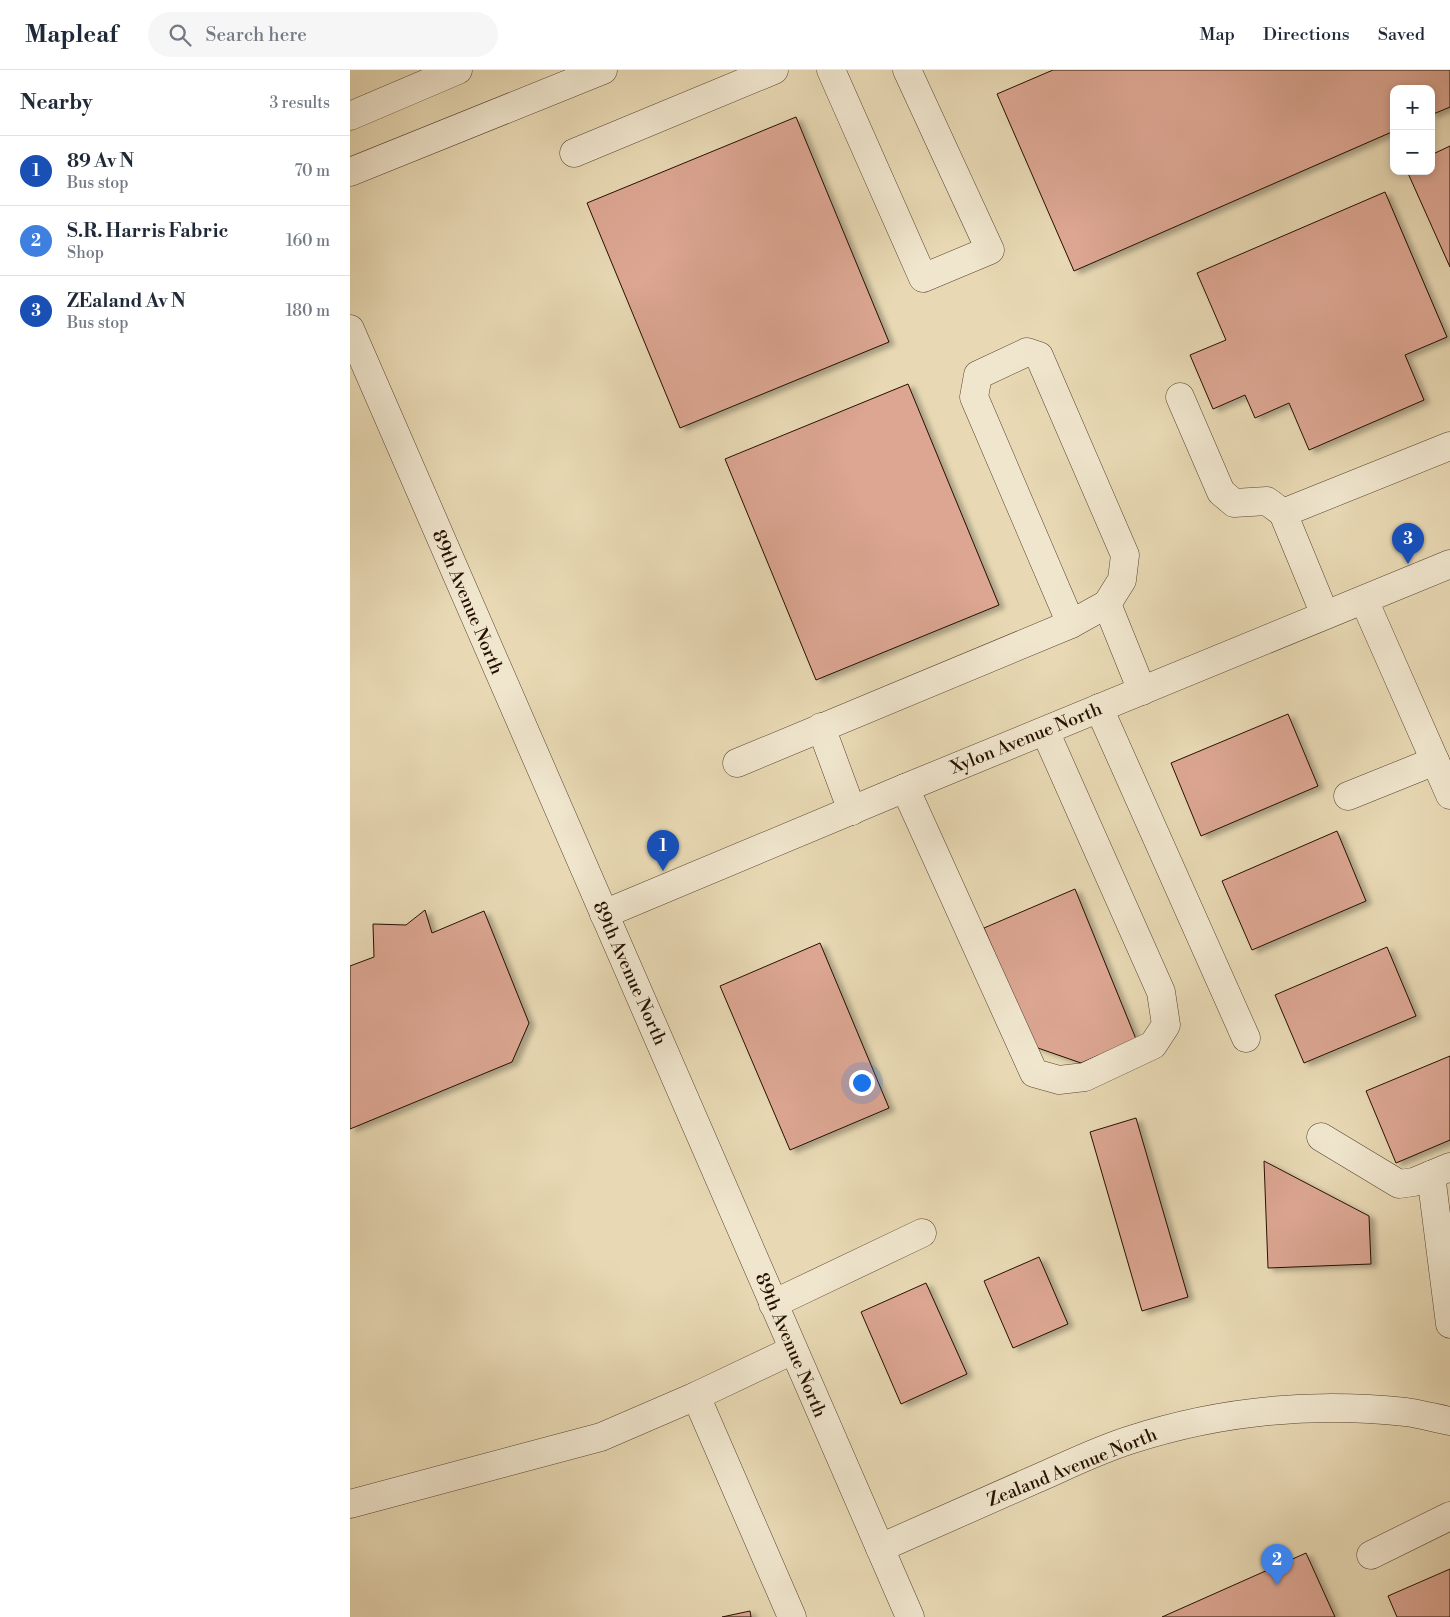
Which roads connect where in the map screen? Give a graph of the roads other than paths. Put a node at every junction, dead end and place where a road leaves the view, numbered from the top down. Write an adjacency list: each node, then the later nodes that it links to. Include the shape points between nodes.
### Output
1 (458, 70): 6 (street)
2 (603, 70): 8 (street)
3 (774, 70): 7 (street)
4 (831, 70): 5 (street, via 923,278 990,250)
5 (907, 70)
6 (350, 116)
7 (574, 153)
8 (350, 172)
9 (350, 329): 28 (street, 89th Avenue North)
10 (1180, 398): 12 (street, via 1221,492 1234,504 1267,500)
11 (1450, 446): 12 (street)
12 (1283, 513): 16 (street)
13 (1450, 564): 14 (street, Xylon Avenue North)
14 (1364, 600): 16 (street, Xylon Avenue North); 22 (street)
15 (1107, 604): 17 (street); 17 (street, via 1122,580 1124,555 1039,356 1027,352 978,375 974,398); 18 (street)
16 (1326, 615): 18 (street, Xylon Avenue North)
17 (1070, 624): 20 (street)
18 (1142, 690): 19 (street, Xylon Avenue North)
19 (1099, 708): 21 (street, Xylon Avenue North); 29 (street)
20 (821, 728): 23 (street); 27 (street)
21 (1045, 731): 24 (street, Xylon Avenue North); 24 (street, via 1161,992 1166,1025 1154,1045 1085,1077 1059,1080 1034,1073)
22 (1435, 761): 25 (street); 26 (street)
23 (737, 763)
24 (905, 788): 27 (street, Xylon Avenue North)
25 (1348, 796)
26 (1450, 796)
27 (852, 811): 28 (street, Xylon Avenue North)
28 (604, 914): 33 (street, 89th Avenue North)
29 (1246, 1038)
30 (1321, 1137): 31 (street, via 1399,1184 1414,1182)
31 (1440, 1171): 34 (street)
32 (922, 1233): 33 (street)
33 (773, 1304): 35 (street, 89th Avenue North)
34 (1450, 1324)
35 (793, 1350): 36 (street); 40 (street, 89th Avenue North)
36 (696, 1396): 38 (street, via 601,1437); 42 (street)
37 (1450, 1421): 40 (street, Zealand Avenue North, via 1407,1412 1325,1407 1232,1415 1129,1440)
38 (350, 1504)
39 (1450, 1516): 41 (street)
40 (880, 1548): 43 (street, 89th Avenue North)
41 (1372, 1554)
42 (792, 1617)
43 (910, 1617)

